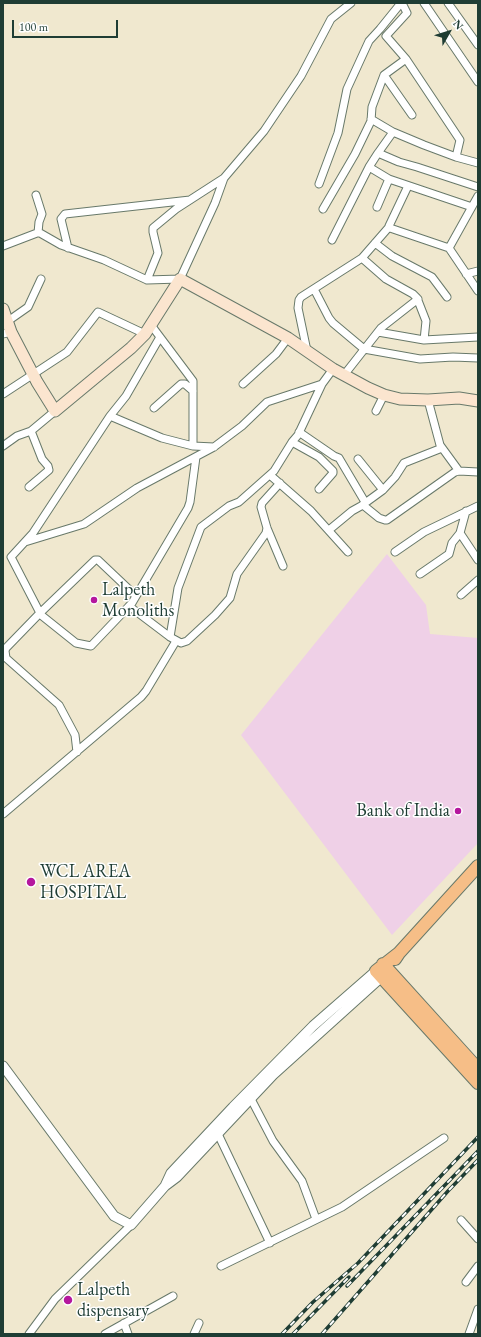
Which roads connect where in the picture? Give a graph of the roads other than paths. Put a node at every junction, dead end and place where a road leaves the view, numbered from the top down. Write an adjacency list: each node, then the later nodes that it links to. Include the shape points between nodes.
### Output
1 (350, 3): 16 (street, via 331,19 301,76 268,125)
2 (401, 3): 6 (street, via 407,13 386,36); 18 (street, via 369,41 347,89 338,135)
3 (424, 3): 8 (street)
4 (448, 3): 5 (street)
5 (478, 45)
6 (406, 59): 7 (street); 13 (street, via 460,140)
7 (384, 74): 9 (street); 10 (street, via 372,106)
8 (478, 82)
9 (412, 115)
10 (371, 119): 11 (street); 26 (street, via 355,154)
11 (393, 132): 12 (street); 13 (street)
12 (378, 153): 15 (street); 20 (street)
13 (456, 157): 14 (street)
14 (478, 162)
15 (369, 167): 17 (street); 29 (street)
16 (224, 178): 23 (street); 38 (street)
17 (389, 180): 19 (street); 24 (street)
18 (319, 184)
19 (408, 186): 25 (street); 27 (street)
20 (478, 188)
21 (36, 195): 28 (street, via 42,214)
22 (478, 196): 25 (street)
23 (190, 200): 32 (street, via 65,214 61,219); 39 (street, via 153,228 158,253)
24 (377, 207)
25 (472, 207): 33 (street)
26 (323, 209)
27 (389, 227): 30 (street); 33 (street)
28 (38, 233): 31 (street); 32 (street)
29 (332, 240)
30 (375, 243): 34 (street); 42 (street, via 392,256 432,277)
31 (3, 246)
32 (68, 248): 39 (street, via 104,260)
33 (449, 248): 36 (street)
34 (362, 258): 40 (street); 43 (street, via 382,277)
35 (478, 270): 36 (street)
36 (466, 274): 41 (street)
37 (41, 279): 46 (street, via 28,307)
38 (180, 279): 39 (street); 45 (main road); 51 (main road)
39 (147, 280)
40 (314, 289): 53 (street, via 333,323); 54 (street, via 301,297 298,304)
41 (478, 290)
42 (447, 297)
43 (418, 299): 47 (street); 52 (street, via 426,323)
44 (3, 309): 46 (main road)
45 (151, 325): 48 (main road); 49 (street)
46 (7, 329): 57 (main road)
47 (378, 332): 52 (street); 53 (street)
48 (144, 334): 57 (street, via 98,312 67,352); 67 (main road)
49 (160, 337): 61 (street, via 193,381); 69 (street, via 126,396)
50 (478, 337): 52 (street)
51 (288, 338): 54 (main road); 59 (street, via 276,354)
52 (424, 340)
53 (364, 349): 55 (street, via 420,359); 58 (street)
54 (307, 350): 56 (main road)
55 (478, 358)
56 (333, 369): 58 (main road); 60 (street)
57 (34, 375): 62 (street); 67 (main road)
58 (344, 375): 63 (main road)
59 (243, 384)
60 (322, 384): 71 (street); 75 (street, via 267,402)
61 (193, 391): 66 (street, via 182,384); 74 (street)
62 (3, 394)
63 (384, 395): 64 (main road, via 400,399); 68 (street)
64 (428, 400): 65 (main road, via 459,398); 76 (street)
65 (478, 401)
66 (154, 408)
67 (56, 411): 70 (street)
68 (376, 411)
69 (110, 416): 74 (street, via 159,437); 92 (street)
70 (31, 431): 73 (street, via 17,436); 83 (street, via 49,470)
71 (299, 432): 72 (street); 86 (street, via 339,458)
72 (292, 442): 81 (street); 84 (street, via 319,457 333,471)
73 (3, 446)
74 (193, 446): 75 (street)
75 (214, 447): 77 (street)
76 (442, 448): 79 (street); 85 (street, via 404,463)
77 (196, 457): 92 (street, via 138,488 84,524); 100 (street, via 189,505)
78 (358, 459): 85 (street)
79 (459, 471): 80 (street); 86 (street, via 387,520 379,518)
80 (478, 472)
81 (272, 473): 82 (street); 103 (street, via 239,502 229,506 202,527 178,588)
82 (280, 483): 89 (street, via 261,505); 90 (street)
83 (29, 488)
84 (319, 490)
85 (383, 490): 86 (street)
86 (363, 504): 90 (street)
87 (478, 506): 88 (street)
88 (466, 511): 91 (street); 94 (street, via 424,532)
89 (267, 528): 96 (street); 103 (street, via 237,574 230,598 187,642 181,643)
90 (329, 530): 93 (street)
91 (460, 533): 95 (street); 97 (street, via 449,554)
92 (25, 542): 102 (street, via 12,558)
93 (348, 552)
94 (395, 552)
95 (478, 560)
96 (283, 566)
97 (420, 574)
98 (478, 580): 99 (street)
99 (461, 595)
100 (136, 596): 101 (street); 102 (street, via 96,560)
101 (129, 606): 102 (street, via 91,646 76,643); 103 (street)
102 (40, 613): 104 (street, via 6,648 6,658 59,704 75,735)
103 (173, 639): 104 (street, via 144,693)
104 (76, 752): 105 (street)
105 (3, 814)
106 (478, 866): 107 (main road)
107 (382, 970): 109 (main road); 110 (main road); 111 (street); 114 (street, via 313,1026 171,1173)
108 (3, 1066): 117 (street, via 114,1216)
109 (478, 1069)
110 (478, 1083)
111 (251, 1099): 112 (street); 115 (street, via 274,1141 302,1181)
112 (218, 1134): 114 (street); 119 (street)
113 (444, 1138): 115 (street, via 346,1204)
114 (165, 1186): 117 (street)
115 (316, 1219): 119 (street)
116 (461, 1220): 118 (street)
117 (131, 1225): 127 (street, via 50,1303)
118 (478, 1239)
119 (270, 1243): 120 (street)
120 (221, 1266)
121 (478, 1266): 122 (street)
122 (466, 1282)
123 (173, 1296): 125 (street)
124 (478, 1309): 131 (street)
125 (124, 1323): 128 (street); 129 (street)
126 (199, 1323): 130 (street)
127 (29, 1334)
128 (105, 1334)
129 (128, 1334)
130 (194, 1334)
131 (469, 1334)

